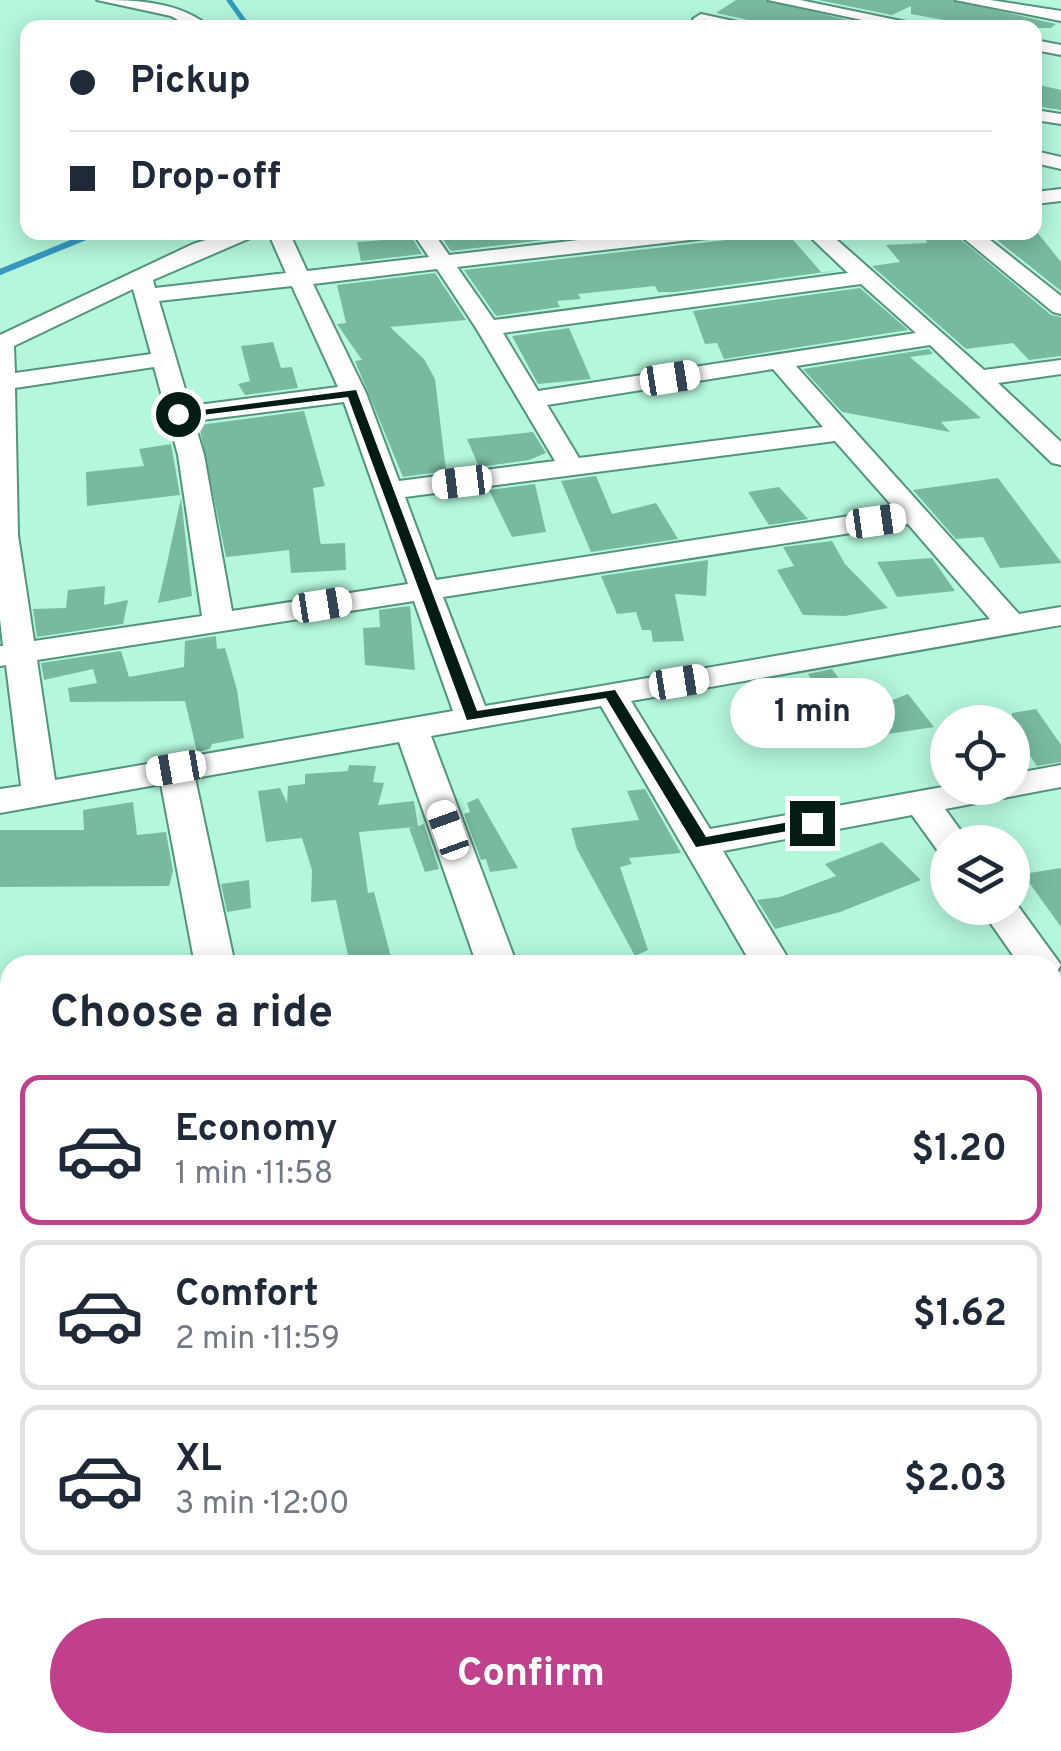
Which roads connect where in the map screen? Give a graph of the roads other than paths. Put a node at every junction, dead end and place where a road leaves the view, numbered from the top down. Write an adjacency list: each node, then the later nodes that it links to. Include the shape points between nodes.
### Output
1 (104, 0): 7 (street)
2 (775, 0): 9 (street)
3 (962, 0): 4 (street)
4 (1007, 3): 6 (street); 10 (street)
5 (687, 7): 8 (street)
6 (1061, 16)
7 (190, 20)
8 (701, 20)
9 (884, 20)
10 (978, 20)
11 (229, 240): 20 (street, via 201,249)
12 (282, 240): 19 (street)
13 (427, 240): 17 (street)
14 (641, 240): 17 (street)
15 (824, 240): 18 (street)
16 (976, 240): 21 (street)
17 (443, 264): 19 (street); 22 (street)
18 (864, 277): 22 (street); 23 (street)
19 (302, 280): 20 (street); 30 (street)
20 (144, 288): 24 (street); 25 (street)
21 (1061, 307)
22 (488, 328): 31 (street)
23 (936, 337): 26 (street); 28 (street)
24 (1, 343): 29 (street)
25 (163, 359): 29 (street); 32 (street)
26 (778, 360): 31 (street); 33 (street)
27 (1061, 367): 28 (street)
28 (980, 378): 34 (street)
29 (2, 382): 42 (street)
30 (352, 393): 32 (street); 36 (street)
31 (528, 400): 35 (street)
32 (178, 414): 40 (street)
33 (842, 432): 35 (street); 37 (street)
34 (1061, 457)
35 (572, 468): 36 (street)
36 (390, 491): 38 (street)
37 (914, 515): 38 (street); 41 (street)
38 (425, 590): 40 (street); 44 (street)
39 (1061, 616): 41 (street)
40 (218, 621): 42 (street)
41 (1011, 624): 43 (street)
42 (10, 655): 49 (street)
43 (610, 693): 44 (street); 54 (street)
44 (472, 717): 45 (street)
45 (411, 728): 46 (street); 57 (street)
46 (176, 768): 49 (street); 56 (street)
47 (1061, 776): 48 (street)
48 (1030, 782)
49 (39, 792): 51 (street)
50 (930, 800): 52 (street)
51 (0, 801)
52 (921, 802): 53 (street); 54 (street)
53 (938, 825)
54 (702, 844): 58 (street)
55 (1012, 925): 59 (street)
56 (213, 955)
57 (493, 955)
58 (766, 955)
59 (1034, 955)

